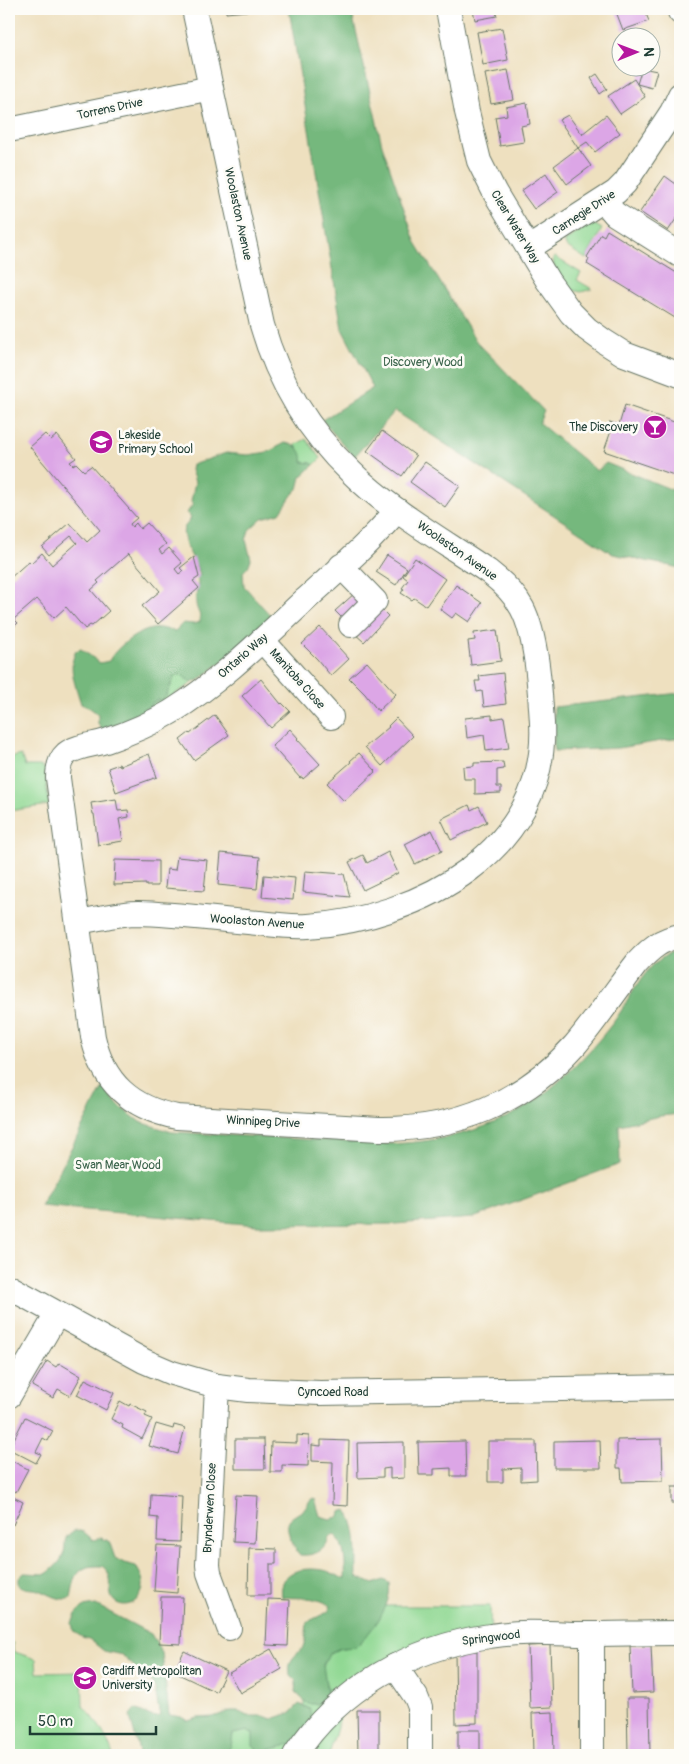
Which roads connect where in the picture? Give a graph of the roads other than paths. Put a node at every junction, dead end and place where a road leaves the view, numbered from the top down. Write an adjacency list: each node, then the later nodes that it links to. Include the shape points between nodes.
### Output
1 (194, 9): 3 (street, Woolaston Avenue)
2 (448, 9): 7 (street, Clear Water Way, via 479,161)
3 (211, 88): 5 (street, Torrens Drive); 10 (street, Woolaston Avenue, via 262,324 277,368 297,405 329,449 352,474)
4 (680, 95): 6 (street, Carnegie Drive, via 625,183)
5 (9, 130)
6 (604, 202): 7 (street, Carnegie Drive); 8 (street, via 615,214)
7 (529, 248): 9 (street, Clear Water Way, via 557,295 587,329 624,354)
8 (680, 255)
9 (680, 375)
10 (397, 510): 11 (street, Ontario Way); 16 (street, Woolaston Avenue, via 501,582 516,598 528,620 540,695 541,756 534,785 518,820 506,836 475,865 436,890 395,907 344,922 292,926 137,913)
11 (341, 566): 12 (street, via 375,601); 13 (street, Ontario Way)
12 (351, 625)
13 (262, 640): 14 (street, Manitoba Close); 15 (street, Ontario Way, via 212,683 162,718 132,732 74,750)
14 (331, 718)
15 (62, 760): 16 (street, Winnipeg Drive, via 58,778)
16 (78, 922): 17 (street, Winnipeg Drive, via 97,1052 110,1078 132,1100 161,1114 177,1117 379,1129 445,1122 488,1109 522,1090 542,1076 575,1044 647,951)
17 (680, 936)
18 (9, 1287): 19 (street, Cyncoed Road)
19 (57, 1314): 20 (street, Cyncoed Road, via 160,1368); 22 (street)
20 (217, 1386): 21 (street, Cyncoed Road, via 320,1393); 23 (street, Brynderwen Close, via 208,1565)
21 (680, 1387)
22 (9, 1396)
23 (229, 1628)
24 (680, 1633): 25 (street, Springwood)
25 (592, 1634): 26 (street, Springwood, via 491,1635 433,1649); 29 (street)
26 (395, 1666): 27 (street, Springwood, via 339,1702); 28 (street, via 420,1707)
27 (295, 1755)
28 (420, 1755)
29 (592, 1755)

